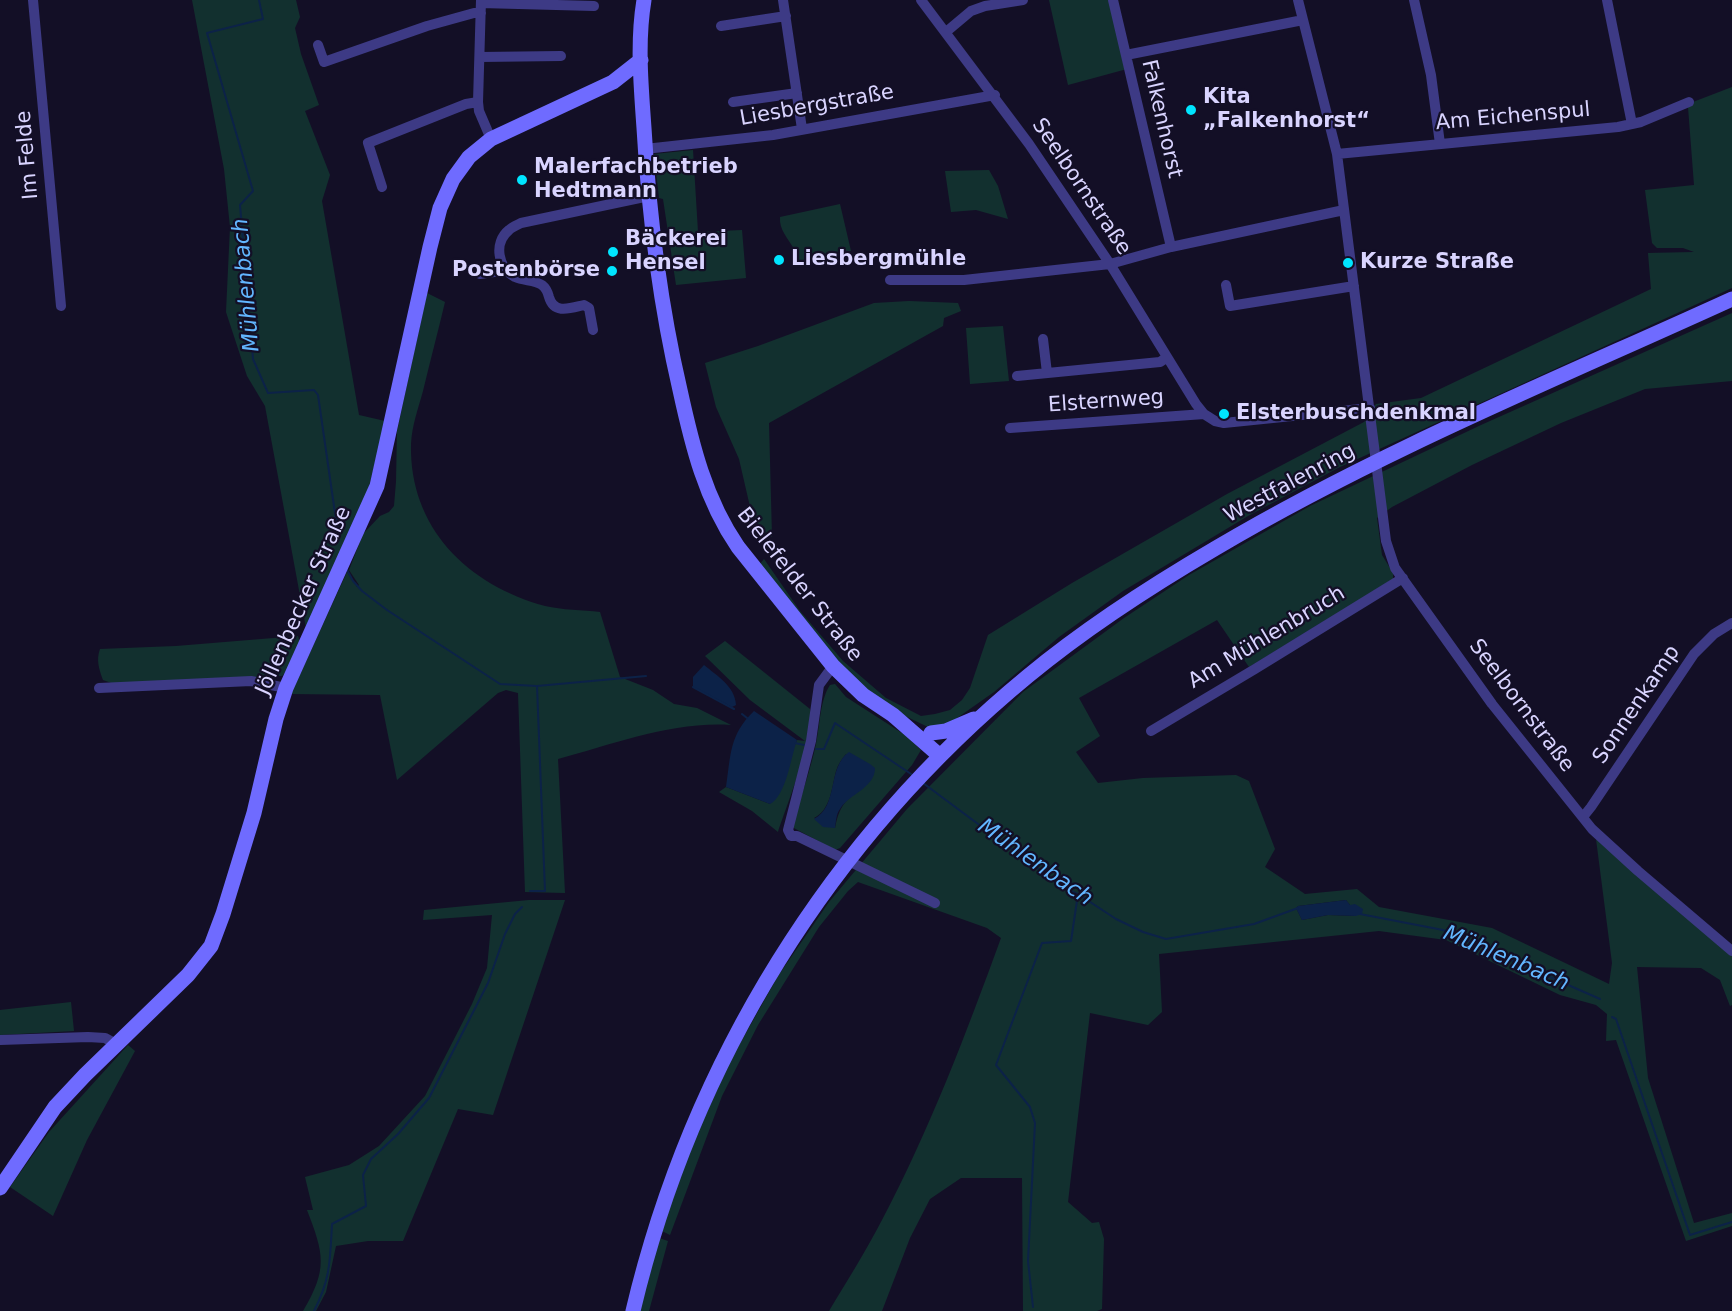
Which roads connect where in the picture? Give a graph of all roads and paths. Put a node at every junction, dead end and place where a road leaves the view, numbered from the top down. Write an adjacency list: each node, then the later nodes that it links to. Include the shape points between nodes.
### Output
1 (33, 0): 46 (street, Im Felde)
2 (644, 0): 21 (main road, Bielefelder Straße)
3 (783, 0): 13 (street)
4 (921, 0): 16 (street, Seelbornstraße)
5 (1023, 0): 10 (street)
6 (1113, 0): 18 (street, Falkenhorst)
7 (1298, 0): 14 (street, Seelbornstraße)
8 (1414, 0): 32 (street, via 1431,75)
9 (1607, 0): 29 (street)
10 (986, 3): 16 (street)
11 (481, 5): 12 (street); 17 (street, via 474,13 324,62); 20 (street)
12 (594, 6)
13 (786, 16): 15 (street); 24 (street)
14 (1303, 20): 18 (street); 34 (street, Seelbornstraße)
15 (721, 26)
16 (946, 32): 25 (street, Seelbornstraße)
17 (318, 45)
18 (1126, 55): 38 (street, Falkenhorst)
19 (561, 56): 20 (street)
20 (480, 57): 26 (street)
21 (641, 60): 22 (main road, Jöllenbecker Straße); 23 (main road, Bielefelder Straße)
22 (613, 82): 23 (main road, Jöllenbecker Straße); 31 (main road, Jöllenbecker Straße)
23 (641, 83): 33 (main road, Bielefelder Straße)
24 (797, 93): 27 (street); 30 (street)
25 (995, 95): 30 (street, Liesbergstraße); 39 (street, Seelbornstraße)
26 (478, 102): 31 (street); 35 (street, via 368,143)
27 (733, 102)
28 (1689, 102): 29 (street, Am Eichenspul)
29 (1632, 124): 32 (street, Am Eichenspul)
30 (802, 129): 33 (street, Liesbergstraße)
31 (490, 136): 59 (main road, Jöllenbecker Straße, via 453,179 440,208 377,486)
32 (1440, 144): 34 (street, Am Eichenspul)
33 (645, 149): 36 (main road, Bielefelder Straße)
34 (1337, 154): 37 (street, Seelbornstraße)
35 (382, 187)
36 (649, 196): 40 (street, via 521,223 508,230 501,240); 57 (main road, Bielefelder Straße, via 674,364 694,451 712,503 738,547)
37 (1344, 210): 38 (street); 44 (street, Seelbornstraße)
38 (1171, 247): 39 (street)
39 (1110, 264): 42 (street, via 964,280); 49 (street, Seelbornstraße)
40 (504, 267): 41 (street); 47 (street, via 516,277 543,286 555,308 585,305)
41 (480, 274)
42 (890, 280)
43 (1226, 285): 44 (street, via 1230,306)
44 (1354, 286): 52 (street, Seelbornstraße)
45 (1732, 299): 61 (main road, Westfalenring, via 1447,428 1295,503 1216,548 1098,624)
46 (61, 306)
47 (594, 330)
48 (1043, 339): 50 (street)
49 (1166, 358): 50 (street, via 1160,362); 53 (street, Seelbornstraße)
50 (1047, 373): 51 (street)
51 (1017, 376)
52 (1370, 408): 53 (street, via 1224,423); 55 (street, Seelbornstraße, via 1388,549)
53 (1204, 414): 54 (street, Elsternweg)
54 (1010, 428)
55 (1403, 578): 62 (street, Am Mühlenbruch); 65 (street, Seelbornstraße, via 1492,704)
56 (1732, 624): 65 (street, Sonnenkamp, via 1714,634 1694,654)
57 (833, 666): 60 (main road, Bielefelder Straße, via 863,695); 66 (street, via 819,685 811,741 788,830 791,836)
58 (99, 688): 59 (street, via 250,681)
59 (286, 688): 69 (main road, Jöllenbecker Straße, via 254,813 211,946 188,975)
60 (893, 715): 63 (main road, Bielefelder Straße); 64 (main road, Bielefelder Straße)
61 (982, 715): 63 (main road); 64 (main road, Westfalenring)
62 (1151, 731)
63 (931, 734): 64 (main road, Bielefelder Straße)
64 (945, 753): 71 (main road, via 842,868 772,970 686,1140 653,1232)
65 (1583, 817): 67 (street, Seelbornstraße, via 1638,871)
66 (935, 903)
67 (1732, 951)
68 (0, 1040): 69 (street, via 88,1037 105,1038)
69 (116, 1044): 70 (main road, Jöllenbecker Straße, via 55,1107)
70 (2, 1182)
71 (633, 1311)

